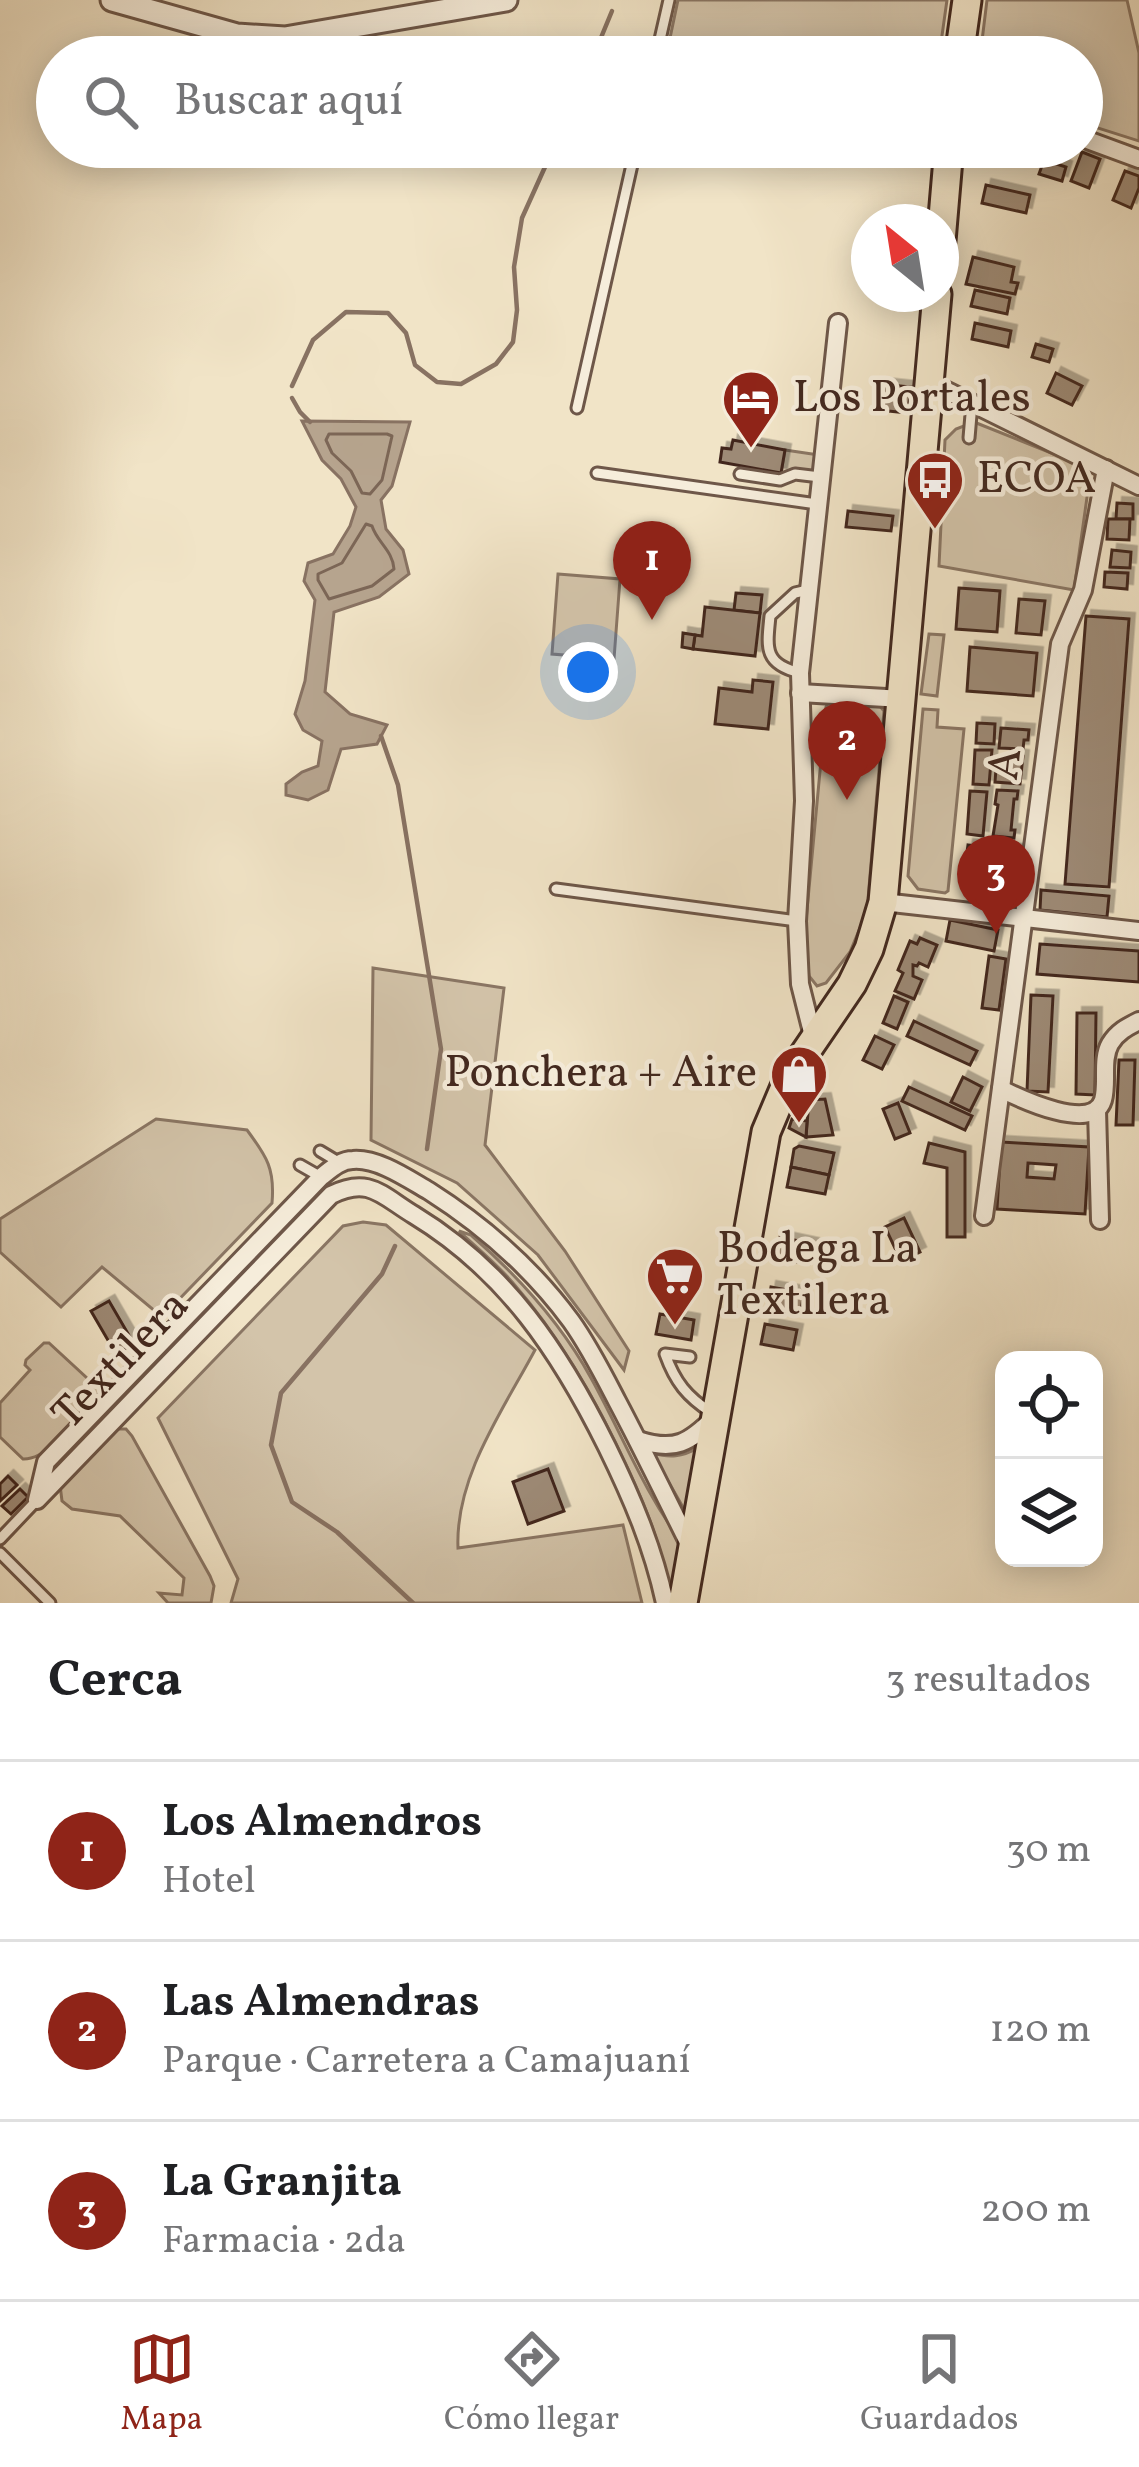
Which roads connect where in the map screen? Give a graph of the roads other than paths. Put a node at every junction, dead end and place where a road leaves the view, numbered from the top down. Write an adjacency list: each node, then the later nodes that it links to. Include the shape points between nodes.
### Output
1 (112, 0): 5 (street)
2 (506, 0): 6 (street)
3 (669, 0): 7 (lane)
4 (967, 0): 8 (main road)
5 (253, 36)
6 (297, 36)
7 (661, 36)
8 (962, 36)
9 (1103, 146): 10 (street)
10 (1139, 159)
11 (631, 168): 18 (lane)
12 (947, 168): 13 (main road)
13 (944, 204)
14 (935, 312): 16 (main road)
15 (838, 323): 23 (street)
16 (929, 382): 17 (street); 29 (main road)
17 (972, 403): 19 (lane); 20 (street)
18 (577, 408)
19 (969, 437)
20 (1106, 469): 24 (street); 32 (street, A, via 1083,590 1060,644)
21 (597, 473): 25 (lane)
22 (740, 474): 23 (lane)
23 (820, 477): 25 (street)
24 (1139, 486)
25 (817, 504): 26 (street)
26 (808, 590): 27 (street); 27 (lane, via 770,616 767,649 777,664)
27 (800, 673): 28 (street)
28 (800, 692): 29 (street); 33 (street)
29 (903, 700): 31 (main road)
30 (556, 889): 33 (lane)
31 (883, 902): 32 (street); 36 (main road, via 852,984)
32 (1023, 919): 34 (street); 37 (street, A)
33 (797, 921): 36 (street, via 800,985)
34 (1139, 931)
35 (1139, 1021): 38 (street, via 1108,1047)
36 (814, 1041): 49 (main road, via 766,1132)
37 (1001, 1089): 38 (street, via 1039,1108); 46 (street, A)
38 (1097, 1110): 47 (street)
39 (320, 1151): 40 (lane)
40 (340, 1162): 41 (street); 43 (street, Textilera)
41 (372, 1162): 44 (street); 50 (street, via 455,1208 540,1283 595,1359)
42 (300, 1165): 43 (lane)
43 (321, 1177): 45 (street); 51 (street, Textilera, via 46,1462)
44 (373, 1190): 45 (street, via 358,1185); 56 (street, via 469,1253 535,1323 637,1508)
45 (331, 1195): 51 (street, Textilera)
46 (984, 1216)
47 (1100, 1220)
48 (690, 1357): 49 (lane, via 665,1354 674,1379)
49 (716, 1416): 50 (street, via 682,1443); 53 (main road)
50 (638, 1440): 53 (street)
51 (37, 1501): 52 (lane)
52 (0, 1539)
53 (692, 1550): 57 (main road)
54 (0, 1553): 55 (lane)
55 (50, 1603)
56 (665, 1603)
57 (683, 1603)

